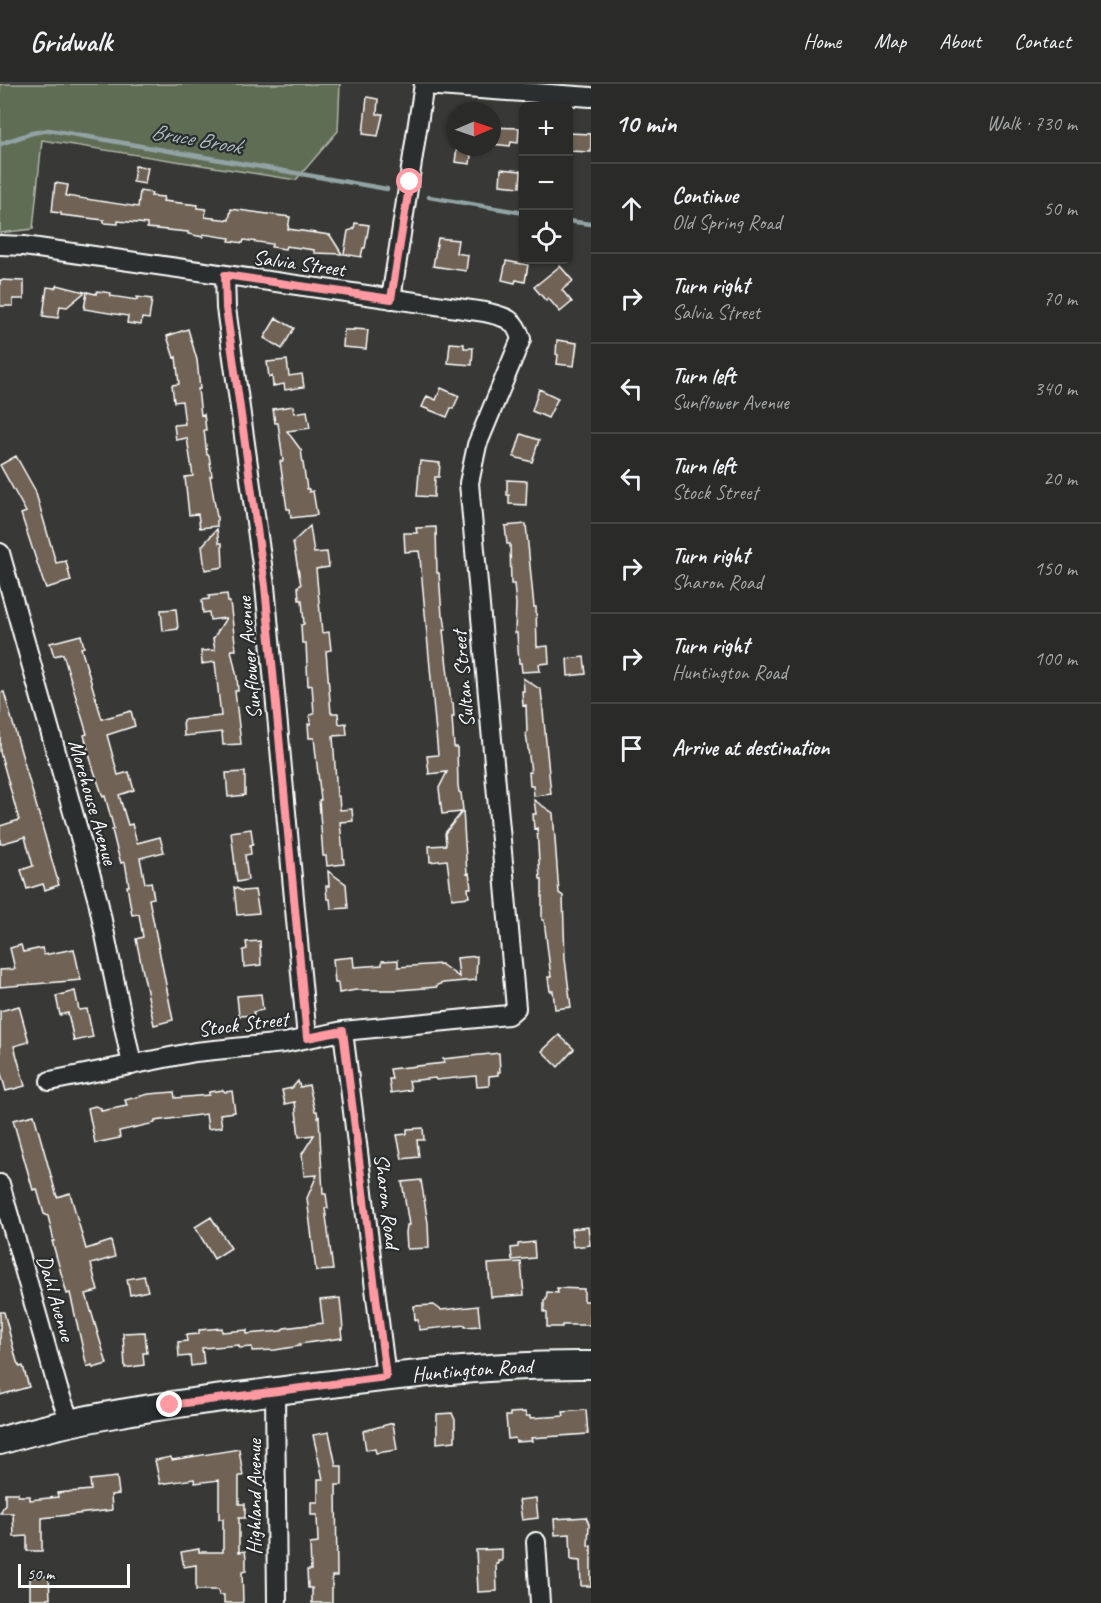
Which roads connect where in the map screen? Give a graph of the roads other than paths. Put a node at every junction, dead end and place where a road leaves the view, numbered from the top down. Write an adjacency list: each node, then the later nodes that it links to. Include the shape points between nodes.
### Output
1 (424, 85): 2 (street); 5 (street)
2 (591, 97)
3 (0, 245): 4 (street, Salvia Street)
4 (225, 275): 5 (street, Salvia Street); 10 (street, Sunflower Avenue, via 265,586)
5 (391, 299): 6 (street, Salvia Street, via 500,316 518,329)
6 (519, 349): 8 (street, Sultan Street, via 477,445 469,483 516,1000)
7 (0, 553): 11 (street, Morehouse Avenue, via 98,901)
8 (513, 1012): 9 (street, Stock Street)
9 (343, 1031): 10 (street, Stock Street); 15 (street, Sharon Road)
10 (307, 1038): 11 (street, Stock Street, via 195,1052)
11 (132, 1065): 12 (street, Stock Street)
12 (50, 1081)
13 (0, 1184): 17 (street, Dahl Avenue)
14 (591, 1365): 15 (main road, Huntington Road, via 500,1366)
15 (386, 1377): 16 (main road, Huntington Road)
16 (274, 1391): 17 (main road, Huntington Road); 20 (street, Highland Avenue)
17 (70, 1422): 18 (main road, Huntington Road)
18 (0, 1441)
19 (536, 1542): 21 (street)
20 (277, 1603)
21 (540, 1603)

